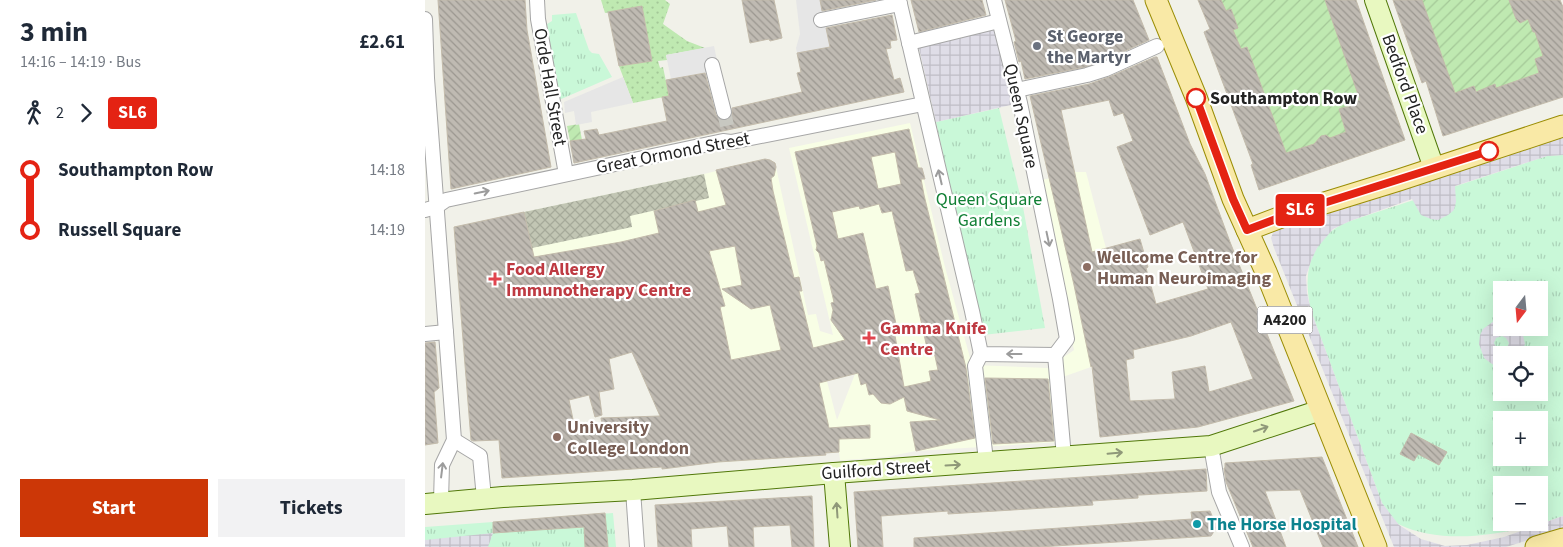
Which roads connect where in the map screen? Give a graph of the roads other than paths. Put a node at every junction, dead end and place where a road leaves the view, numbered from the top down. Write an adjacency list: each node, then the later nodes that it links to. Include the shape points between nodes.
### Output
1 (537, 0): 18 (street, Orde Hall Street)
2 (994, 0): 8 (street, Queen Square)
3 (1156, 0): 20 (main road, A4200)
4 (1375, 0): 17 (main road, Bedford Place)
5 (900, 2): 7 (street); 9 (street)
6 (425, 19): 12 (street)
7 (821, 20)
8 (999, 21): 9 (street); 13 (street, Queen Square)
9 (909, 43): 14 (street)
10 (1157, 46): 13 (street, via 1100,71)
11 (712, 65): 15 (street)
12 (426, 78): 19 (street)
13 (1017, 90): 24 (street, Queen Square, one-way to 24, via 1067,340)
14 (923, 104): 18 (street, Great Ormond Street, via 730,136 723,141); 23 (street, one-way to 14)
15 (724, 112)
16 (1563, 126): 17 (main road)
17 (1434, 168): 20 (main road)
18 (566, 174): 19 (street, Great Ormond Street, one-way to 18, via 446,200)
19 (431, 209): 21 (street)
20 (1247, 230): 25 (main road, A4200)
21 (446, 332): 22 (street); 26 (street)
22 (425, 334)
23 (981, 354): 24 (street, one-way to 23); 28 (street, via 975,366)
24 (1055, 354): 29 (street)
25 (1321, 410): 27 (main road, Guilford Street, one-way to 25); 38 (main road, A4200)
26 (453, 436): 32 (street, via 480,456); 33 (street, one-way to 26)
27 (1211, 446): 29 (main road, Guilford Street, one-way to 27); 37 (street, via 1219,492)
28 (985, 452)
29 (1064, 457): 30 (main road, Guilford Street, one-way to 29)
30 (834, 473): 31 (main road, Guilford Street); 36 (main road, one-way to 30)
31 (633, 490): 32 (main road, Guilford Street); 35 (street)
32 (484, 498): 33 (main road, Guilford Street)
33 (433, 503)
34 (1563, 539): 39 (main road)
35 (637, 547)
36 (839, 547)
37 (1242, 547)
38 (1376, 547)
39 (1536, 547)

